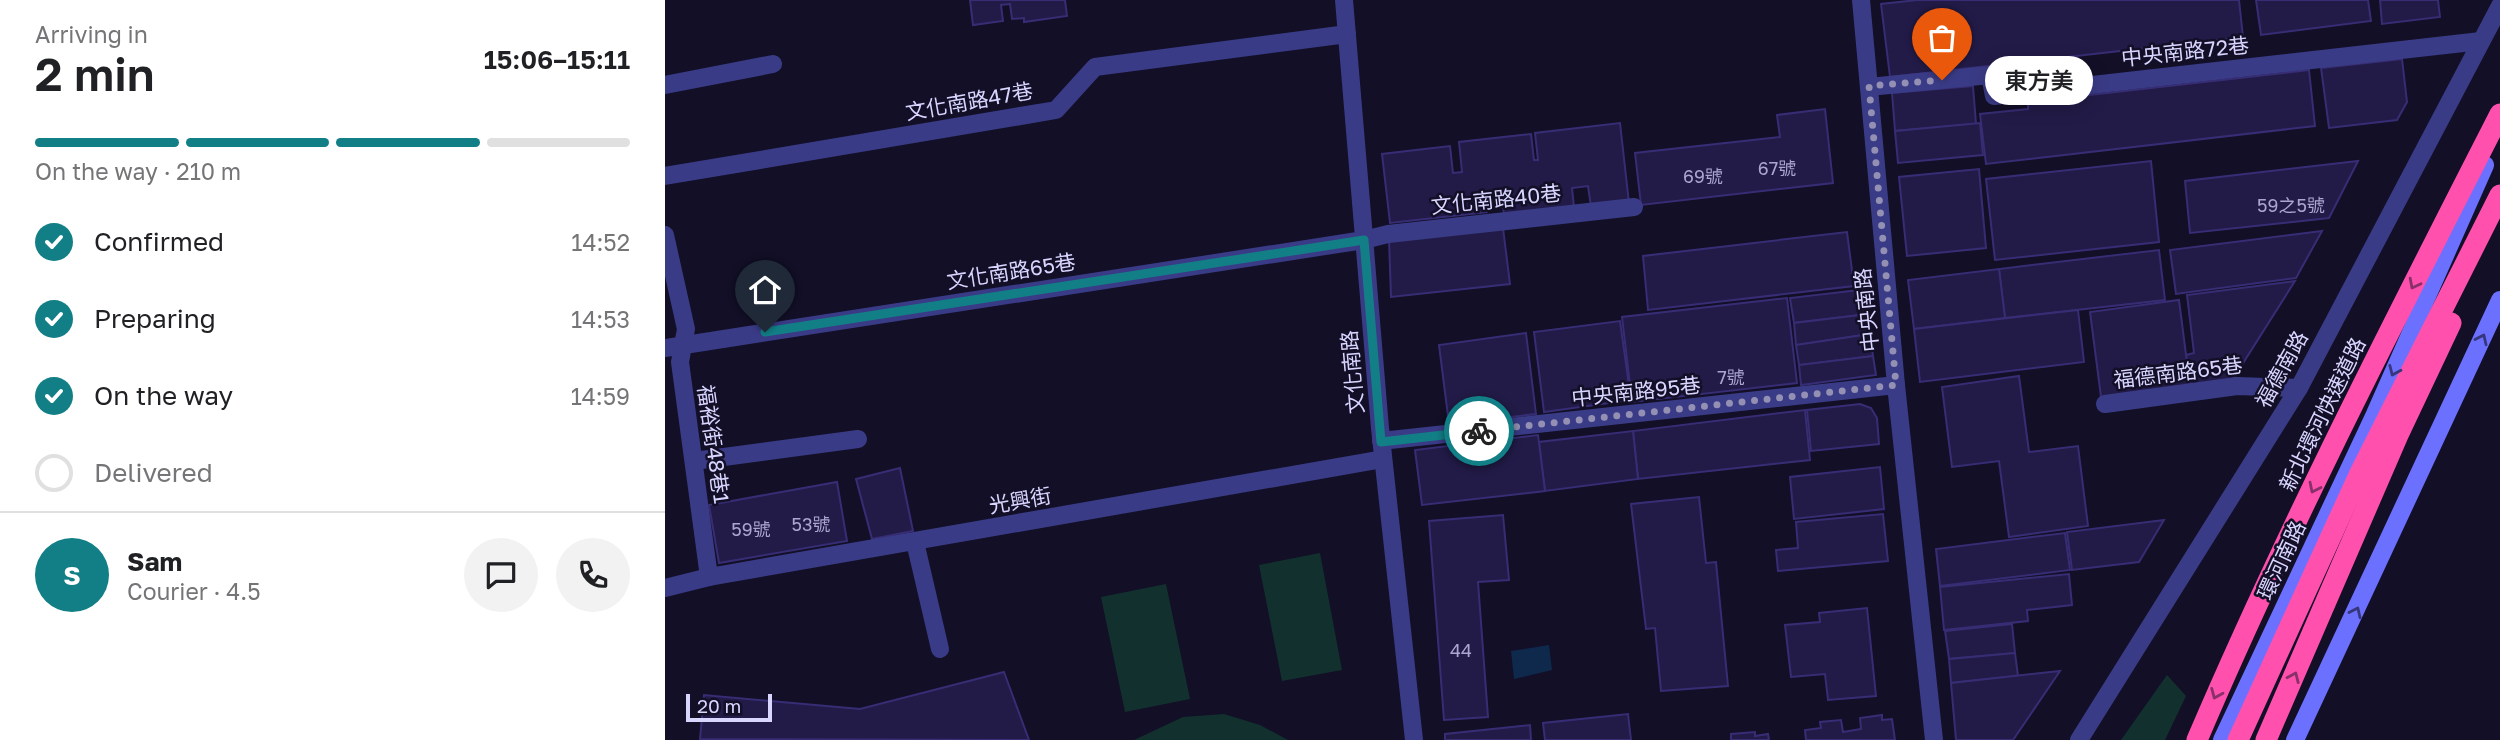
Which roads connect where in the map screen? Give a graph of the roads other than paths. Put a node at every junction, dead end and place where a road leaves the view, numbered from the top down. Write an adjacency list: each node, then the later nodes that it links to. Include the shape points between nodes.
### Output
1 (1344, 0): 4 (street, 文化南路)
2 (1861, 0): 8 (street, 中央南路)
3 (2500, 6): 5 (street, 福德南路)
4 (1347, 34): 11 (street, 文化南路47巷, via 1095,67 1056,110); 16 (street, 文化南路)
5 (2481, 41): 8 (street, 中央南路72巷, via 1994,96 1990,75); 21 (street, 福德南路)
6 (773, 64): 7 (street)
7 (665, 85)
8 (1869, 86): 20 (street, 中央南路)
9 (2500, 114): 33 (highway, 新北環河快速道路, one-way to 33, via 2362,387)
10 (2500, 129): 34 (street, 環河南路, one-way to 34, via 2375,414)
11 (665, 176)
12 (2500, 195): 35 (highway, via 2359,475)
13 (1634, 207): 16 (street, 文化南路40巷)
14 (2500, 218): 36 (highway, one-way to 14, via 2398,435)
15 (665, 235): 18 (street, 福裕街48巷1, via 686,329)
16 (1364, 240): 18 (street, 文化南路65巷); 24 (street, 文化南路)
17 (2500, 300): 37 (street, one-way to 17)
18 (684, 345): 19 (street, 文化南路65巷); 25 (street, 福裕街48巷1, via 680,362)
19 (665, 348)
20 (1896, 385): 24 (street, 中央南路95巷); 31 (street, 中央南路)
21 (2299, 388): 22 (street, 福德南路65巷, via 2237,386); 32 (street, 福德南路)
22 (2105, 404)
23 (858, 439): 25 (street)
24 (1382, 451): 26 (street, 光興街); 30 (street, 文化南路)
25 (694, 461): 27 (street, 福裕街48巷1)
26 (915, 542): 27 (street, 光興街); 29 (street)
27 (709, 578): 28 (street, 光興街)
28 (665, 588)
29 (940, 649)
30 (1414, 740)
31 (1934, 740)
32 (2079, 740)
33 (2197, 740)
34 (2222, 740)
35 (2238, 740)
36 (2266, 740)
37 (2295, 740)

